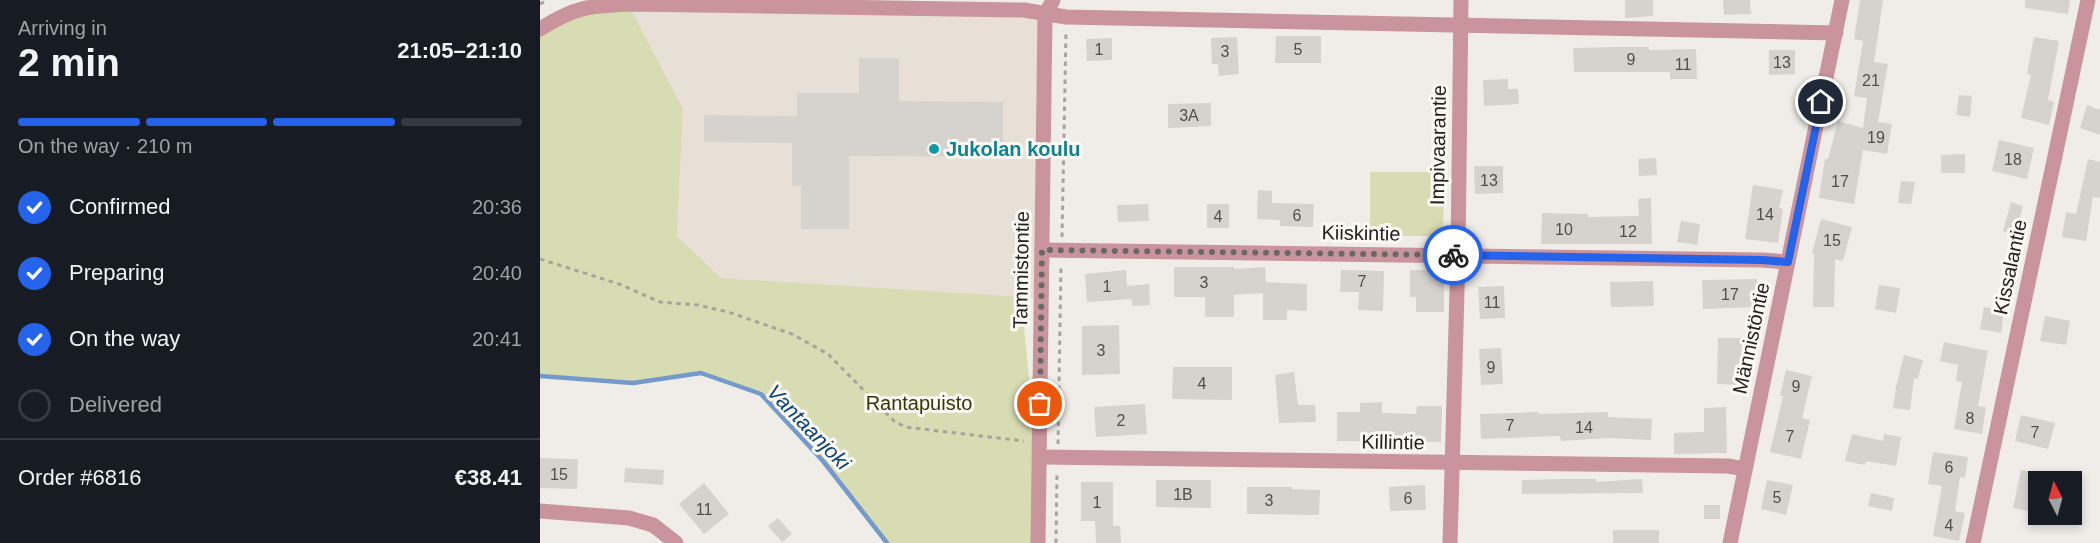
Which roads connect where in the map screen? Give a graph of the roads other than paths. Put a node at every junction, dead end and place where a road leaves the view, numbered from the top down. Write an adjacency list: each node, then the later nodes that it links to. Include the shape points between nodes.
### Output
1 (1053, 0): 5 (street, Tammistontie)
2 (1461, 0): 6 (street, Impivaarantie)
3 (1842, 0): 8 (street, Männistöntie)
4 (2088, 0): 20 (street, Kissalantie)
5 (1045, 15): 6 (street); 7 (street, via 1024,10 628,4 572,10); 9 (street, Tammistontie)
6 (1461, 25): 8 (street); 10 (street, Impivaarantie)
7 (540, 29)
8 (1836, 33): 11 (street, Männistöntie)
9 (1042, 250): 10 (street, Kiiskintie); 12 (street, Tammistontie)
10 (1458, 255): 11 (street, Kiiskintie); 13 (street, Impivaarantie)
11 (1788, 262): 14 (street, Männistöntie)
12 (1040, 450): 13 (street, Killintie, via 1058,457); 17 (street, Tammistontie)
13 (1452, 464): 14 (street, Killintie); 18 (street, Impivaarantie)
14 (1745, 469): 19 (street, Männistöntie)
15 (540, 511): 16 (street, via 629,518 653,525)
16 (676, 543)
17 (1038, 543)
18 (1450, 543)
19 (1730, 543)
20 (1973, 543)

